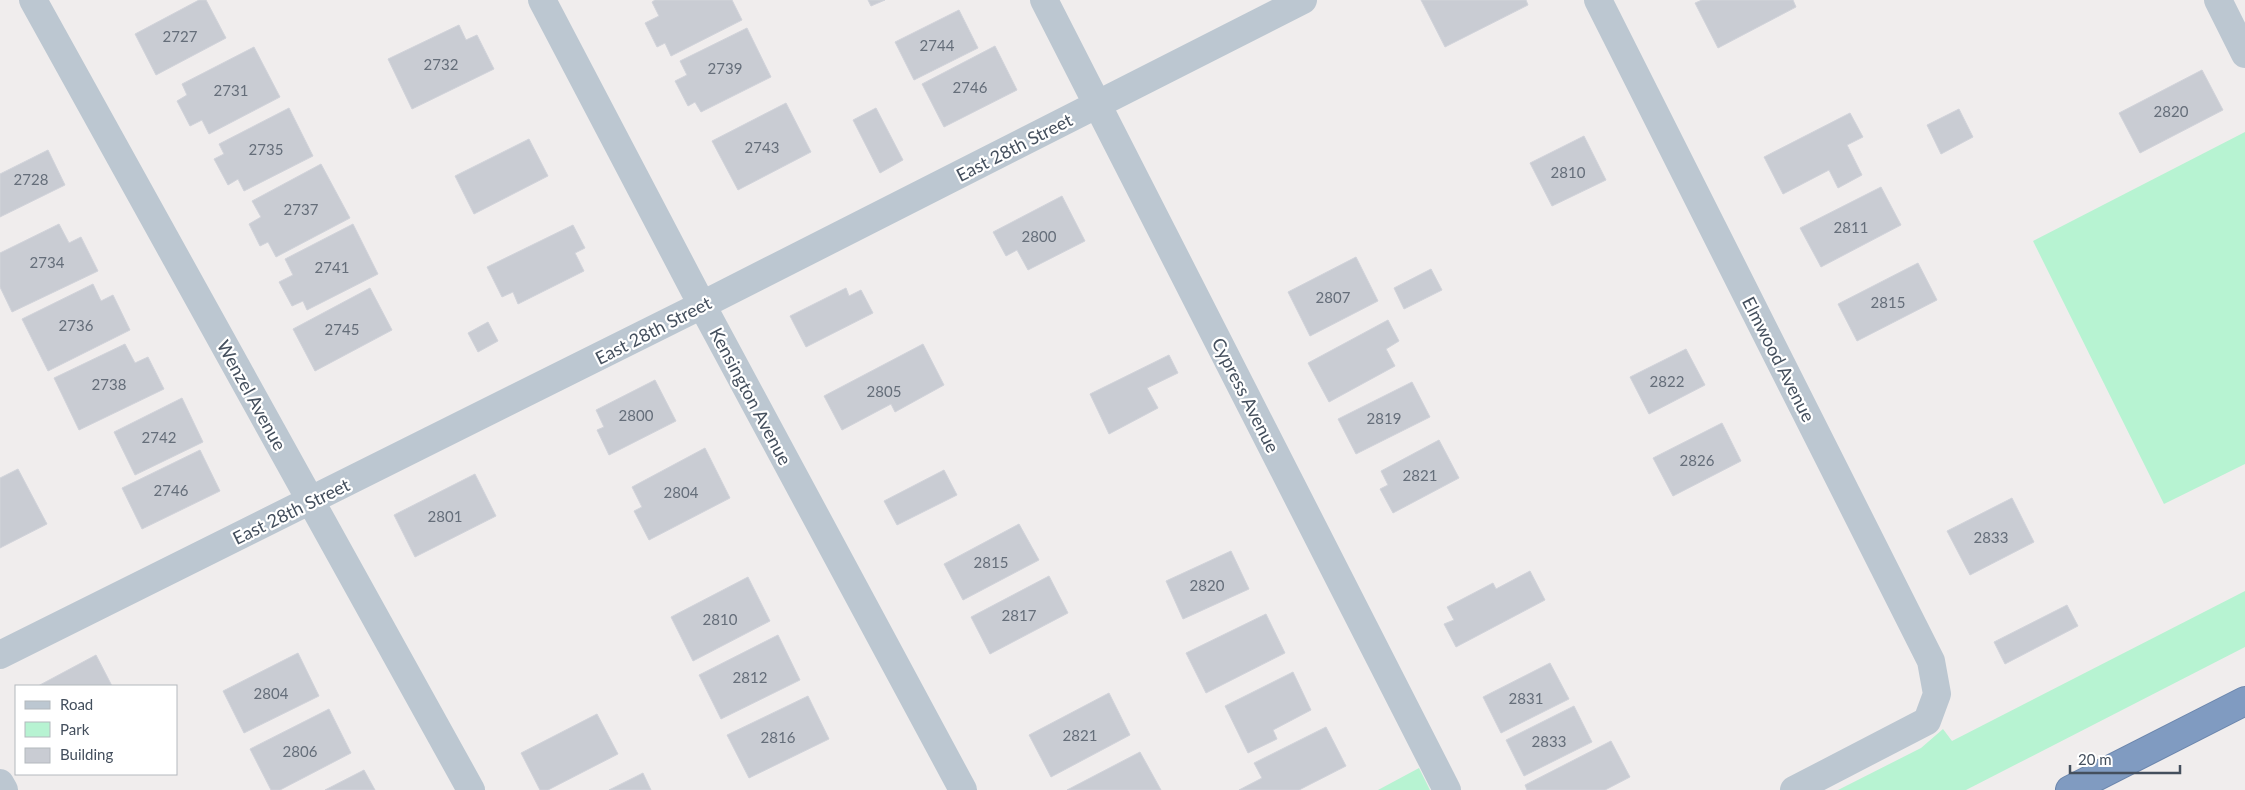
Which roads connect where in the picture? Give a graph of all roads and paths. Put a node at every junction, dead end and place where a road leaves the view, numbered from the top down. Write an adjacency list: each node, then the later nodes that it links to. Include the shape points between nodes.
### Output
1 (33, 0): 10 (street, Wenzel Avenue)
2 (542, 0): 9 (street, Kensington Avenue)
3 (1044, 0): 8 (street, Cypress Avenue)
4 (1303, 0): 8 (street, East 28th Street)
5 (1598, 0): 18 (street, Elmwood Avenue, via 1931,661 1937,694 1927,721)
6 (2218, 0): 7 (street)
7 (2245, 54)
8 (1098, 105): 9 (street, East 28th Street); 17 (street, Cypress Avenue)
9 (702, 305): 10 (street, East 28th Street); 16 (street, Kensington Avenue)
10 (312, 501): 11 (street, East 28th Street); 15 (street, Wenzel Avenue)
11 (0, 655)
12 (2245, 701): 19 (highway)
13 (0, 783): 14 (street)
14 (4, 790)
15 (471, 790)
16 (963, 790)
17 (1447, 790)
18 (1794, 790)
19 (2070, 790)

